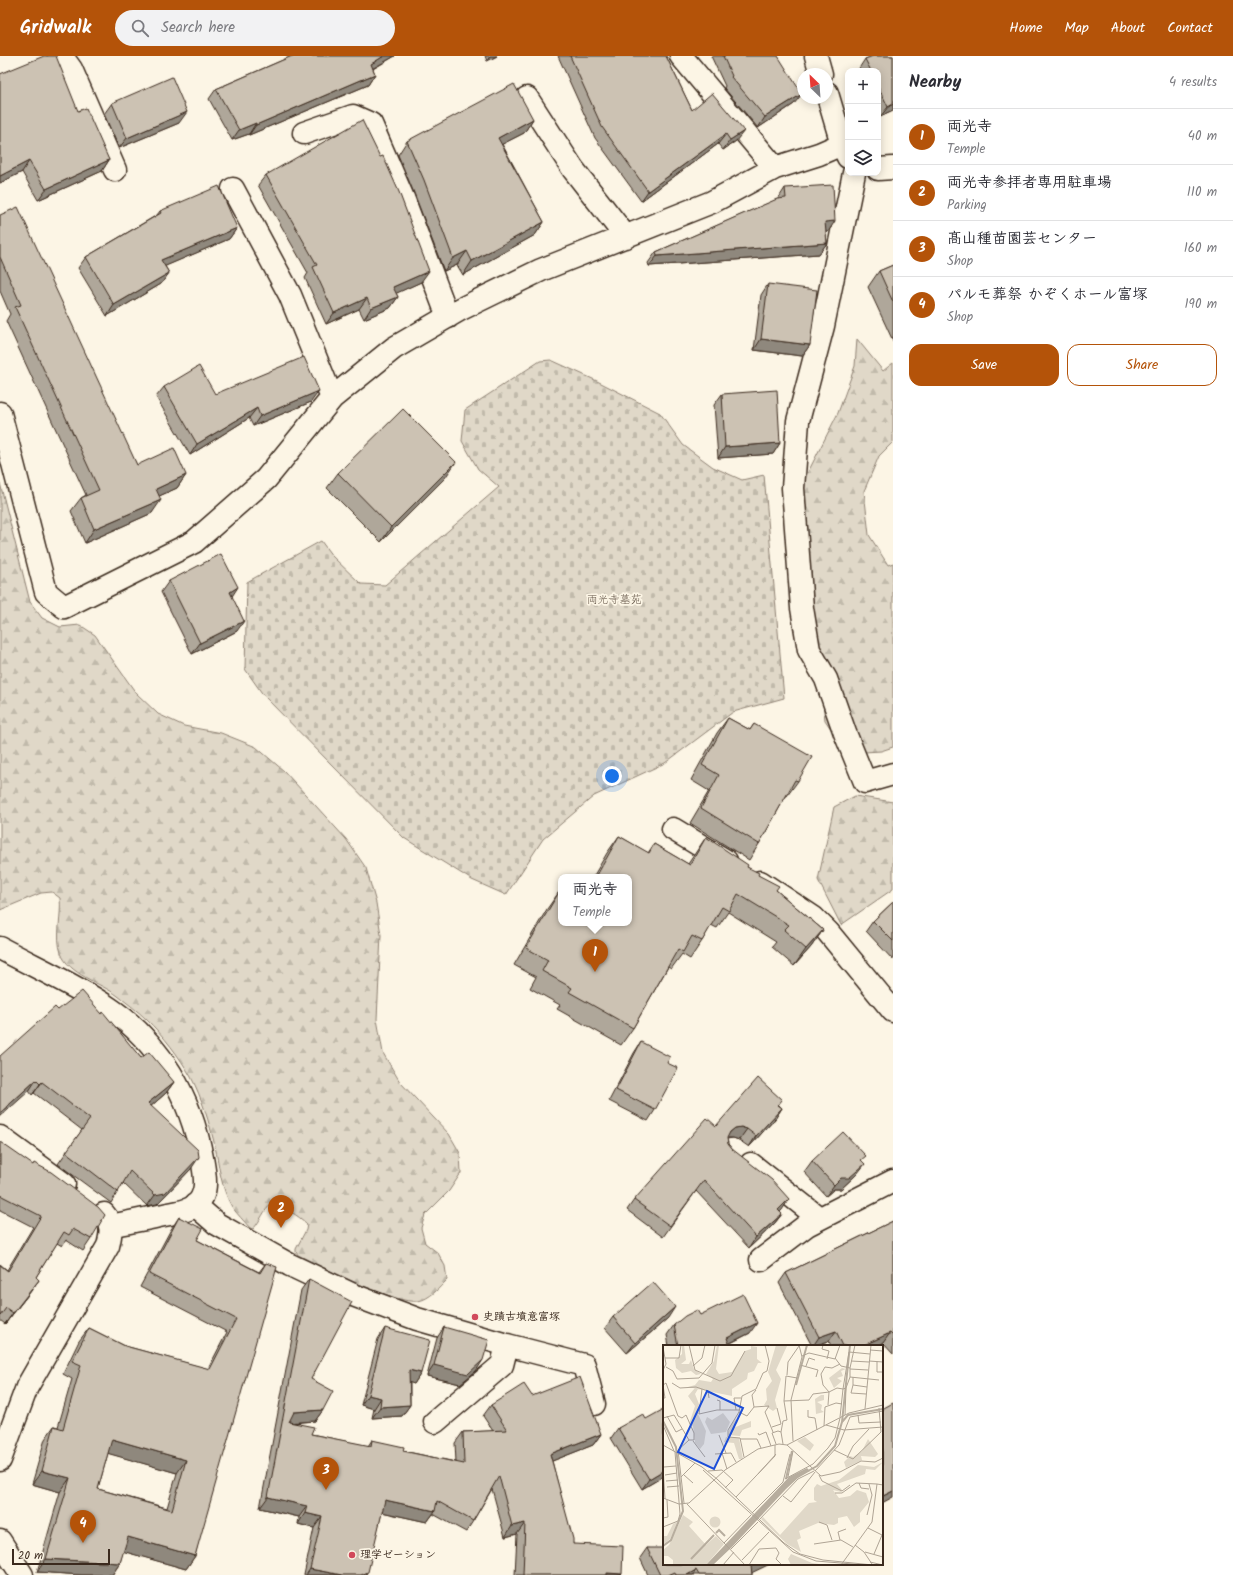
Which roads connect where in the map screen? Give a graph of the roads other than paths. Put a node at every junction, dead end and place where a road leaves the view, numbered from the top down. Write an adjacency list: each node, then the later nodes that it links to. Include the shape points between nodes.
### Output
1 (59, 56): 12 (street, via 71,69)
2 (681, 56): 9 (street)
3 (816, 56): 4 (street)
4 (819, 68)
5 (526, 98): 15 (street, via 573,169)
6 (830, 104): 8 (street)
7 (304, 133): 16 (street, via 353,116 371,124 403,198)
8 (845, 151): 9 (street, via 819,154)
9 (775, 168): 15 (street, via 712,202)
10 (881, 168): 11 (street)
11 (893, 168)
12 (115, 170)
13 (853, 176): 19 (street, via 823,326 798,421 793,488 802,608 809,650 826,679 865,782)
14 (233, 189): 17 (street, via 290,295)
15 (626, 237): 16 (street, via 541,270)
16 (448, 317): 17 (street, via 394,348)
17 (332, 398): 18 (street, via 266,479 194,542 64,607 46,592)
18 (0, 413)
19 (893, 774)
20 (672, 829): 22 (street, via 686,835 785,897 814,918)
21 (0, 948): 26 (street, via 109,1008 136,1030 158,1055 177,1084 191,1115 200,1148 206,1180 203,1195)
22 (893, 1011)
23 (0, 1137): 28 (street, via 99,1209 108,1219)
24 (732, 1150): 27 (street)
25 (893, 1181): 27 (street)
26 (195, 1205): 28 (street, via 180,1212); 30 (street, via 224,1227 290,1265 353,1295 417,1319)
27 (819, 1218): 29 (street)
28 (110, 1226): 33 (street, via 112,1232 108,1246 27,1387)
29 (761, 1260)
30 (507, 1345): 31 (street, via 584,1364); 32 (street, via 502,1366)
31 (594, 1404)
32 (435, 1422)
33 (0, 1460)
34 (0, 1541): 35 (street)
35 (22, 1575)

